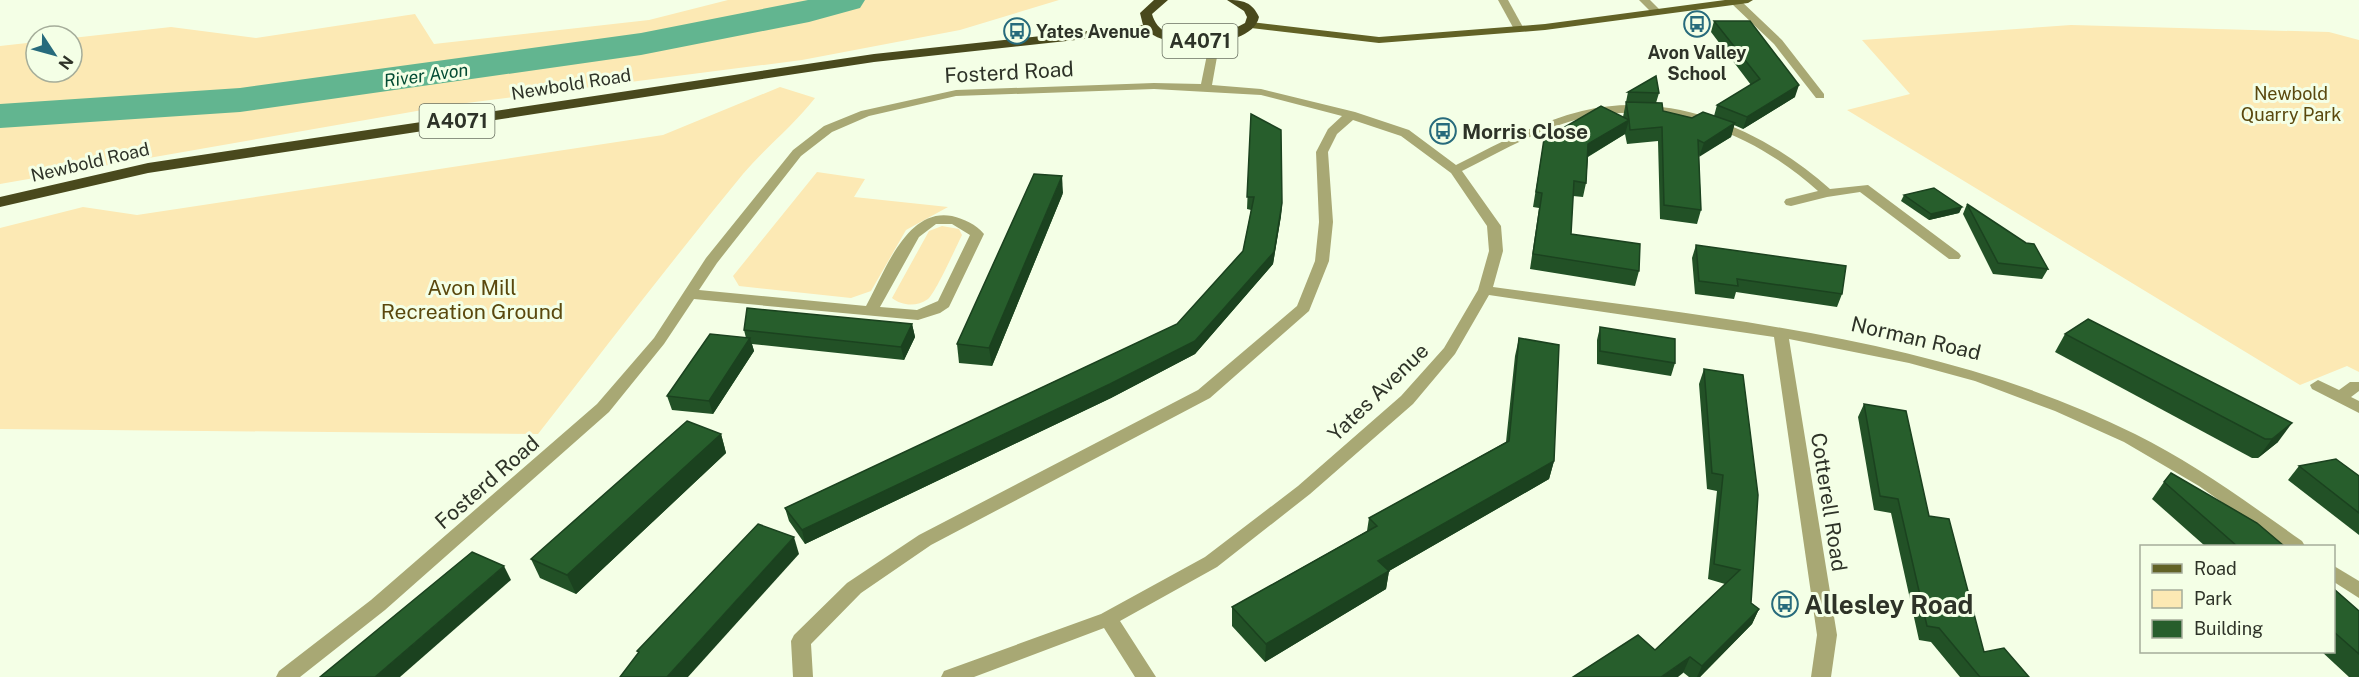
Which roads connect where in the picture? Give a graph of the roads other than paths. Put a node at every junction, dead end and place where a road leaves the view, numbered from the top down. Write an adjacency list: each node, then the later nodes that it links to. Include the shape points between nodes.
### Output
1 (1162, 0): 8 (highway, A4071, via 1146,13 1145,21)
2 (1233, 0): 7 (highway, A4071, via 1249,9)
3 (1503, 0): 9 (street)
4 (1644, 0): 6 (street)
5 (1742, 1): 6 (main road); 13 (street)
6 (1657, 12): 9 (main road)
7 (1251, 25): 9 (main road, via 1379,40); 10 (highway, Newbold Road / A4071, via 1243,32)
8 (1151, 28): 10 (highway, Newbold Road / A4071, via 1178,39); 17 (highway, Newbold Road / A4071, via 874,58 218,157 148,168)
9 (1519, 29)
10 (1215, 40): 11 (street)
11 (1206, 88): 12 (street, Yates Avenue); 14 (street, Yates Avenue, via 1260,92)
12 (1090, 89): 21 (street, Fosterd Road, via 956,93 865,113 828,129 797,153 711,261)
13 (1820, 96)
14 (1352, 115): 15 (street, Yates Avenue, via 1405,133); 33 (street, via 1332,132 1322,152 1326,222 1322,261 1304,308 1204,394 925,540 854,588 801,641)
15 (1455, 170): 16 (street, via 1534,131 1586,114 1628,108 1674,113 1754,139 1782,154); 20 (street, Yates Avenue, via 1494,226 1496,250)
16 (1827, 193): 18 (street); 19 (street, via 1863,188)
17 (0, 202)
18 (1791, 202)
19 (1954, 256)
20 (1485, 291): 23 (street, Norman Road); 31 (street, Yates Avenue, via 1450,351 1407,400 1304,490 1211,562)
21 (691, 294): 22 (street); 32 (street, Fosterd Road, via 660,341 603,408 378,605)
22 (871, 310): 22 (street, via 918,315 944,304 977,234 966,224 941,219 917,230)
23 (1780, 333): 28 (street, Norman Road, via 1910,358 1980,377 2061,407 2130,438 2196,476); 36 (street, Cotterell Road, via 1827,635)
24 (2318, 385): 26 (street)
25 (2356, 386): 26 (street)
26 (2339, 397): 27 (street)
27 (2359, 408)
28 (2295, 545)
29 (2335, 574): 30 (street)
30 (2359, 591)
31 (1108, 619): 34 (street, Yates Avenue); 35 (street)
32 (286, 677)
33 (803, 677)
34 (951, 677)
35 (1146, 677)
36 (1821, 677)

